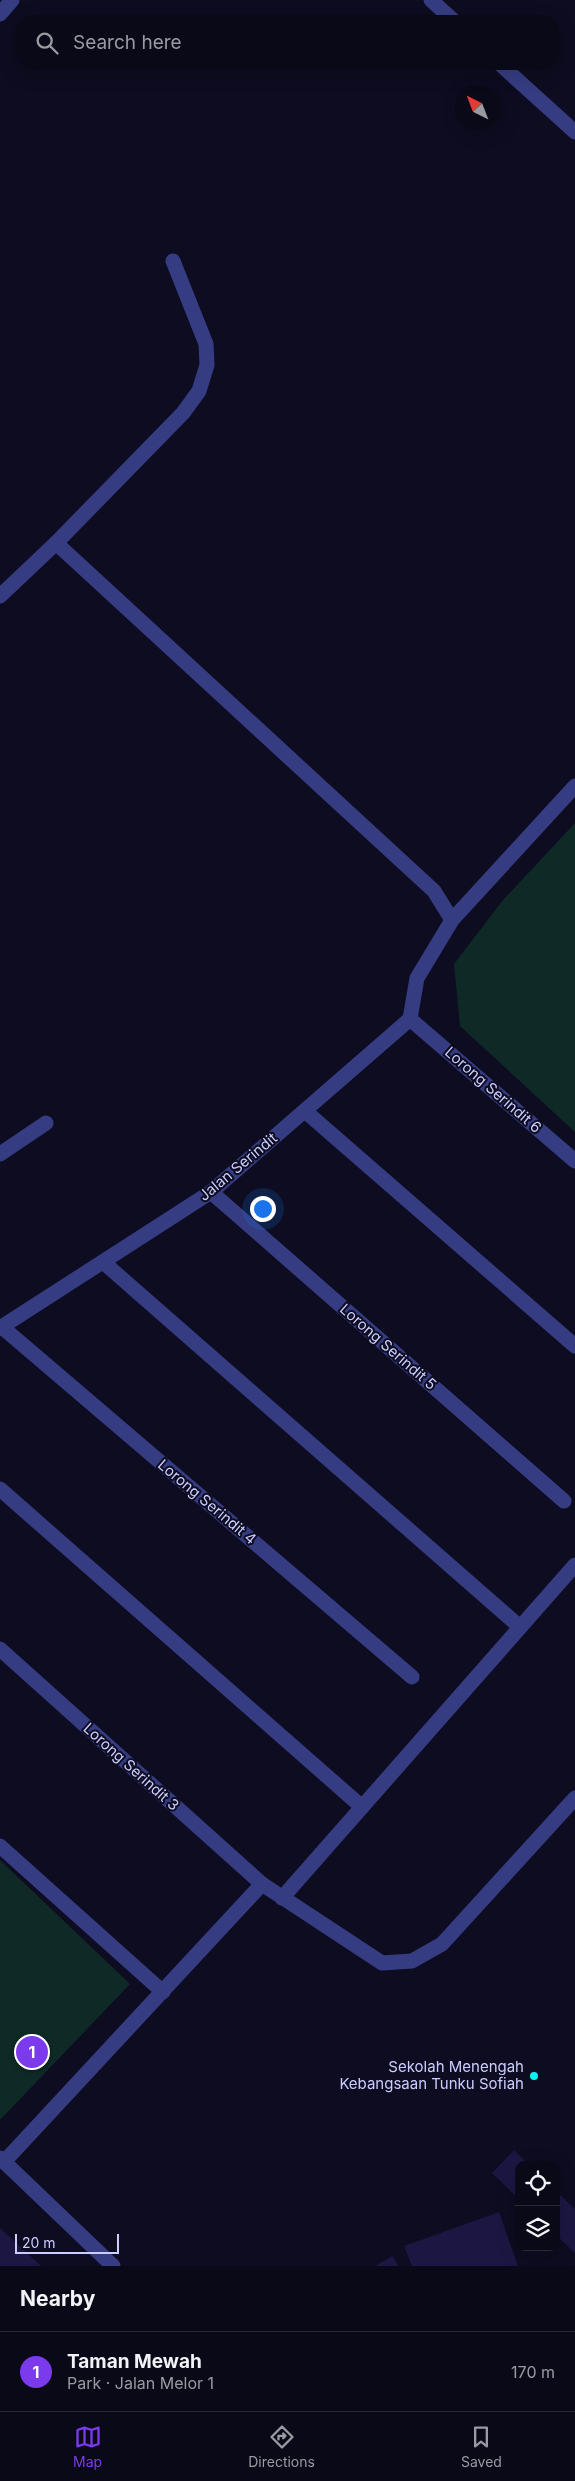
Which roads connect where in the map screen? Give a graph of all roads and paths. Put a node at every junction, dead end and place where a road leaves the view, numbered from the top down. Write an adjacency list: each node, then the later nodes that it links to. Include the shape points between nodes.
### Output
1 (12, 0): 3 (street)
2 (431, 0): 4 (street)
3 (0, 14)
4 (447, 15)
5 (507, 70): 6 (street)
6 (575, 132)
7 (172, 261): 8 (street, via 206,344 207,365 199,391 183,413)
8 (56, 542): 9 (street); 11 (street, via 434,891)
9 (0, 596)
10 (575, 786): 11 (street)
11 (452, 920): 12 (street, via 417,978)
12 (410, 1019): 13 (street, Jalan Serindit); 16 (street, Lorong Serindit 6)
13 (305, 1111): 17 (street, Jalan Serindit); 20 (street)
14 (46, 1123): 15 (street)
15 (0, 1154)
16 (575, 1161)
17 (212, 1192): 18 (street, Jalan Serindit); 22 (street, Lorong Serindit 5)
18 (103, 1262): 19 (street, Jalan Serindit); 24 (street)
19 (1, 1327): 26 (street, Lorong Serindit 4)
20 (575, 1346)
21 (0, 1489): 28 (street)
22 (564, 1501)
23 (575, 1565): 24 (street)
24 (520, 1627): 28 (street)
25 (0, 1649): 30 (street, Lorong Serindit 3)
26 (412, 1677)
27 (575, 1798): 31 (street, Lorong Serindit 3, via 442,1944 412,1961 382,1963)
28 (362, 1807): 31 (street)
29 (0, 1846): 32 (street)
30 (262, 1884): 31 (street, Lorong Serindit 3); 32 (street)
31 (282, 1898)
32 (163, 1992): 33 (street)
33 (2, 2160): 34 (street)
34 (113, 2266)

